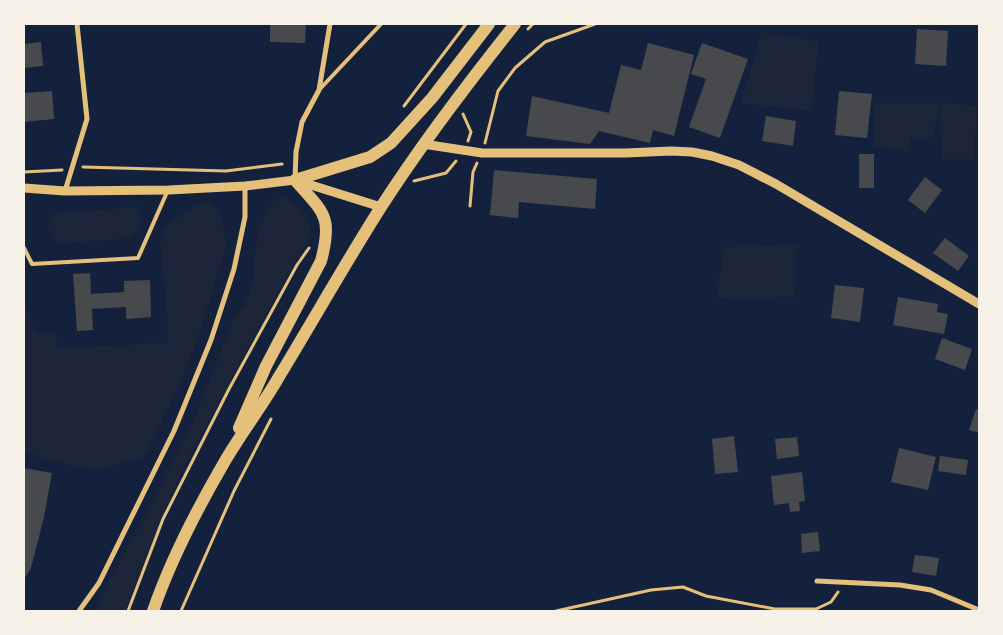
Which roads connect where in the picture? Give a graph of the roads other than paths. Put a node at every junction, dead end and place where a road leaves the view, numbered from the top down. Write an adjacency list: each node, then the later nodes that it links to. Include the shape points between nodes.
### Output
1 (78, 24): 12 (street, via 87,119)
2 (330, 24): 6 (street)
3 (381, 24): 6 (lane)
4 (489, 24): 8 (highway, via 432,98 391,143 370,157)
5 (515, 24): 7 (highway)
6 (319, 90): 8 (street, via 302,122)
7 (423, 144): 13 (highway); 15 (street, via 482,153 671,151 712,156 739,165 776,184)
8 (295, 180): 9 (street); 13 (street); 16 (highway, via 325,219 327,229 321,261 266,366)
9 (245, 186): 11 (street); 19 (street, via 245,217 234,268 211,340 174,431 99,583)
10 (24, 188): 12 (street)
11 (169, 190): 12 (street); 14 (lane, via 138,258 32,264)
12 (65, 191)
13 (381, 207): 16 (highway)
14 (24, 248)
15 (979, 304)
16 (225, 461): 20 (highway, via 164,579)
17 (817, 581): 18 (street, via 900,585 931,590)
18 (979, 610)
19 (79, 611)
20 (153, 611)

